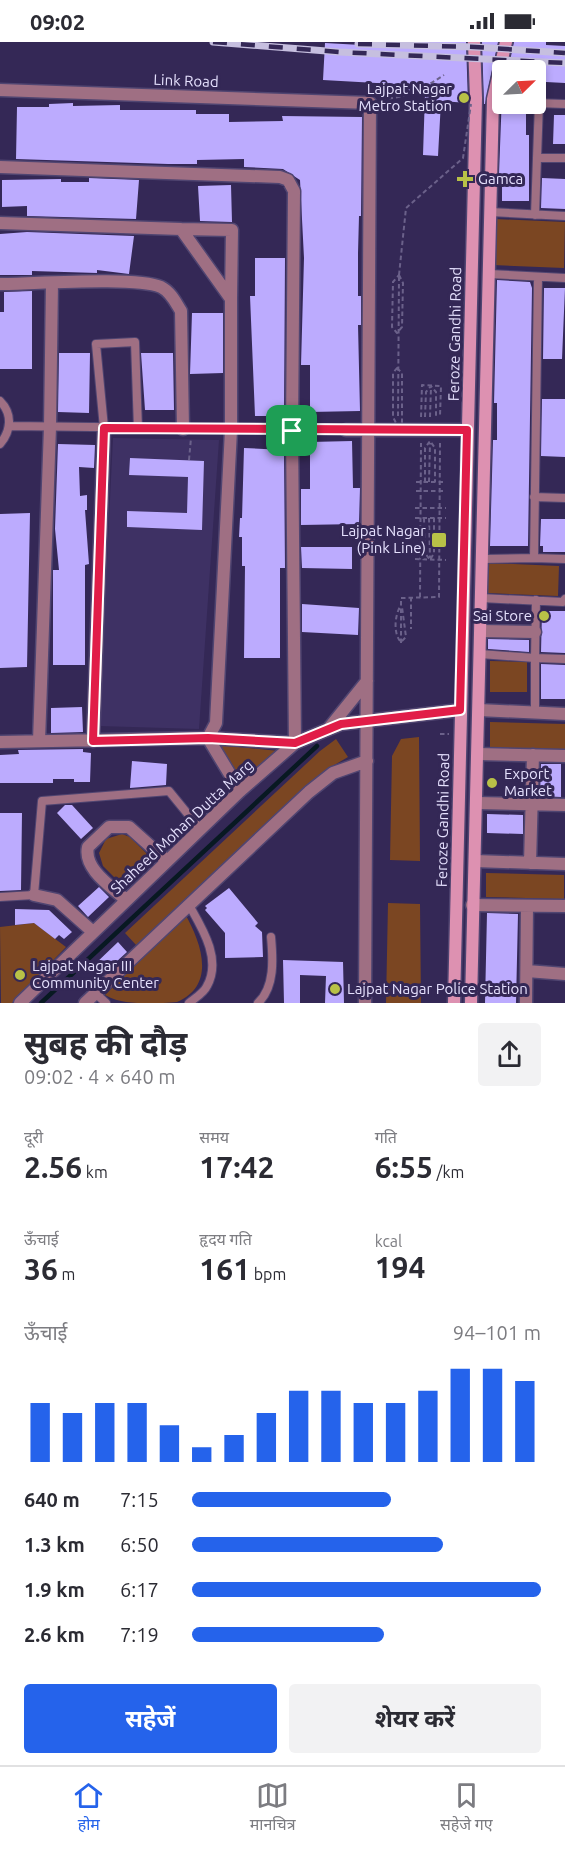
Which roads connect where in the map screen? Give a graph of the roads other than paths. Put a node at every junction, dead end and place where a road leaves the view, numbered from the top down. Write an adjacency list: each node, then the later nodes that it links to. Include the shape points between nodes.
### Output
1 (474, 42): 6 (street, Feroze Gandhi Road)
2 (506, 42): 3 (street, Feroze Gandhi Road)
3 (502, 60)
4 (0, 90): 31 (street, Link Road, via 373,101)
5 (492, 99): 6 (street)
6 (473, 101): 34 (street, Feroze Gandhi Road)
7 (546, 103): 8 (lane)
8 (565, 104)
9 (493, 114): 14 (street, Feroze Gandhi Road)
10 (537, 114): 11 (lane)
11 (537, 158): 12 (lane); 15 (lane)
12 (565, 158)
13 (0, 167): 35 (street, via 288,180 294,191)
14 (490, 212): 15 (lane); 19 (street, Feroze Gandhi Road)
15 (535, 215): 16 (lane)
16 (565, 216)
17 (0, 223): 18 (street)
18 (181, 229): 24 (street); 24 (street, via 232,230)
19 (489, 274): 20 (lane); 38 (street, Feroze Gandhi Road)
20 (538, 277): 21 (lane); 39 (lane)
21 (565, 278)
22 (52, 283): 23 (street); 27 (street); 30 (street, via 135,282 161,287 174,298 181,311)
23 (0, 284)
24 (231, 298): 32 (street)
25 (0, 401): 26 (lane)
26 (10, 426): 27 (lane); 36 (lane)
27 (50, 427): 28 (lane); 60 (street)
28 (104, 428): 29 (lane); 29 (lane, via 96,344 135,342); 61 (street)
29 (138, 429): 30 (lane)
30 (187, 429): 32 (lane)
31 (366, 429): 33 (street); 34 (street, via 398,431 423,425); 52 (street)
32 (231, 430): 35 (lane); 59 (street, via 216,723)
33 (346, 430): 35 (lane)
34 (467, 430): 37 (street, Feroze Gandhi Road)
35 (292, 431): 63 (street)
36 (0, 444)
37 (466, 481): 38 (street); 53 (street, Feroze Gandhi Road)
38 (484, 484): 42 (street, Feroze Gandhi Road)
39 (534, 497): 40 (lane); 41 (lane)
40 (565, 498)
41 (534, 558): 42 (lane); 43 (lane)
42 (482, 559): 44 (street, Feroze Gandhi Road)
43 (565, 559)
44 (481, 598): 46 (lane); 47 (street, Feroze Gandhi Road)
45 (565, 599): 46 (lane)
46 (536, 600): 48 (lane)
47 (481, 632): 48 (street); 49 (street, Feroze Gandhi Road)
48 (535, 632): 50 (lane)
49 (480, 654): 50 (lane); 54 (street, Feroze Gandhi Road)
50 (534, 658): 51 (lane); 55 (lane)
51 (565, 658)
52 (367, 681): 57 (street); 58 (street)
53 (460, 710): 57 (street, Shaheed Mohan Dutta Marg); 95 (street, Feroze Gandhi Road)
54 (479, 710): 55 (street); 64 (street, Feroze Gandhi Road)
55 (535, 713): 56 (street)
56 (565, 714)
57 (366, 720): 58 (street, Shaheed Mohan Dutta Marg); 67 (street)
58 (329, 728): 63 (street, Shaheed Mohan Dutta Marg)
59 (208, 738): 61 (street); 63 (street); 68 (street)
60 (39, 741): 61 (street); 62 (street)
61 (93, 741)
62 (0, 742)
63 (295, 743): 68 (street, Shaheed Mohan Dutta Marg)
64 (478, 754): 65 (street); 69 (street, Feroze Gandhi Road)
65 (533, 755): 66 (street); 70 (street)
66 (565, 756)
67 (368, 761): 80 (street, via 333,773); 94 (street)
68 (240, 790): 72 (street, Shaheed Mohan Dutta Marg)
69 (478, 803): 70 (street); 74 (street, Feroze Gandhi Road)
70 (532, 804): 71 (street); 75 (street)
71 (565, 805)
72 (200, 829): 73 (street, Shaheed Mohan Dutta Marg); 77 (lane, via 169,792 42,801)
73 (167, 861): 79 (street, Shaheed Mohan Dutta Marg); 79 (street, via 129,827 109,827 100,834 88,847 88,859)
74 (475, 861): 75 (street); 81 (street, Feroze Gandhi Road)
75 (530, 862): 76 (street)
76 (565, 864)
77 (34, 895): 78 (lane); 84 (street, via 57,900)
78 (0, 897)
79 (126, 900): 84 (street, Shaheed Mohan Dutta Marg)
80 (189, 905): 88 (street); 92 (lane, via 210,948 212,972 206,988)
81 (472, 905): 82 (street); 96 (street, Feroze Gandhi Road)
82 (527, 906): 83 (street); 86 (street)
83 (565, 906)
84 (93, 932): 89 (street, Shaheed Mohan Dutta Marg)
85 (271, 937): 93 (lane, via 273,962 266,996)
86 (527, 971): 87 (street); 97 (street)
87 (565, 974)
88 (95, 993): 90 (street); 91 (lane)
89 (20, 1003)
90 (85, 1003)
91 (106, 1003)
92 (189, 1003)
93 (258, 1003)
94 (364, 1003)
95 (454, 1003)
96 (471, 1003)
97 (526, 1003)

